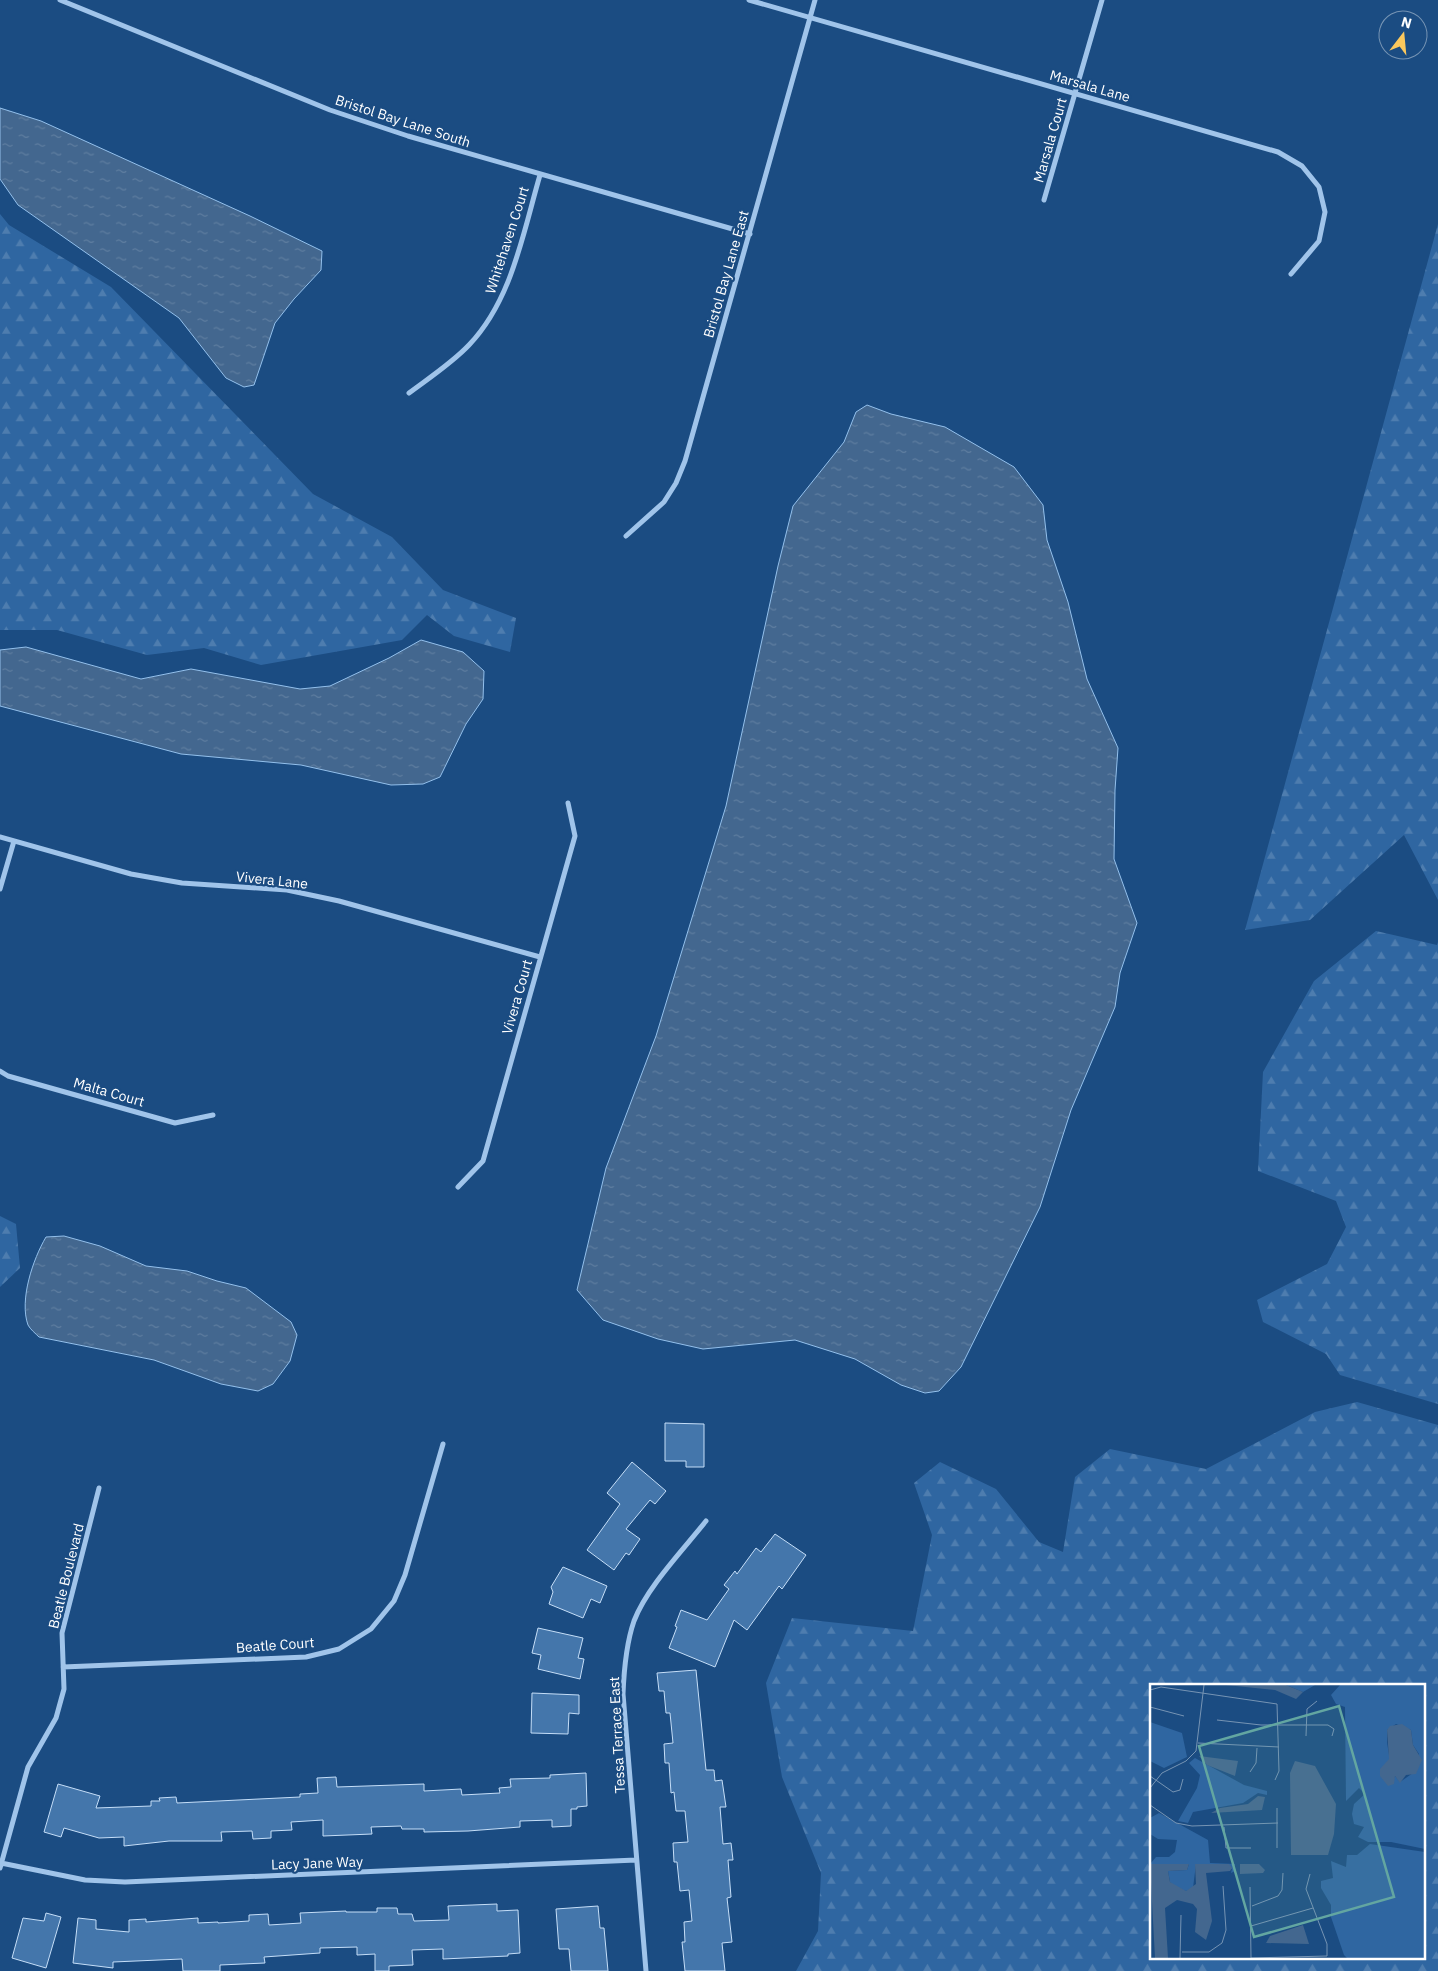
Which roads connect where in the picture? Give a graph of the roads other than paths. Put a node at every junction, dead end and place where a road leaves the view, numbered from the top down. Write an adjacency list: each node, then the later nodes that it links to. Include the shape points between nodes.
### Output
1 (60, 0): 7 (street, Bristol Bay Lane South, via 330,110)
2 (749, 0): 5 (street, Marsala Lane)
3 (815, 0): 5 (street, Bristol Bay Lane East)
4 (1102, 0): 6 (street, Marsala Court)
5 (810, 19): 6 (street, Marsala Lane); 9 (street, Bristol Bay Lane East)
6 (1075, 93): 8 (street, Marsala Court); 10 (street, Marsala Lane, via 1278,152 1302,166 1319,187 1325,212 1319,241)
7 (540, 175): 9 (street, Bristol Bay Lane South); 11 (street, Whitehaven Court, via 506,289 490,319 468,346)
8 (1044, 200)
9 (750, 234): 12 (street, Bristol Bay Lane East, via 676,484 664,502)
10 (1291, 274)
11 (410, 394)
12 (626, 536)
13 (568, 803): 17 (street, Vivera Court, via 574,836)
14 (0, 837): 15 (street, Vivera Lane)
15 (14, 841): 16 (street); 17 (street, Vivera Lane, via 139,875 182,883 287,890 339,901)
16 (0, 889)
17 (540, 957): 20 (street, Vivera Court, via 483,1161)
18 (0, 1071): 19 (street, Malta Court, via 8,1076 176,1123)
19 (213, 1115)
20 (458, 1187)
21 (443, 1444): 24 (street, Beatle Court, via 405,1575 394,1601 371,1628 339,1649 306,1657)
22 (99, 1488): 24 (street, Beatle Boulevard, via 62,1633)
23 (706, 1521): 25 (street, Tessa Terrace East, via 650,1592 634,1621 625,1657 623,1694)
24 (64, 1667): 26 (street, Beatle Boulevard, via 64,1689 56,1718 28,1768)
25 (636, 1860): 26 (street, Lacy Jane Way, via 126,1882 85,1880); 27 (street, Tessa Terrace East)
26 (1, 1866)
27 (646, 1971)

